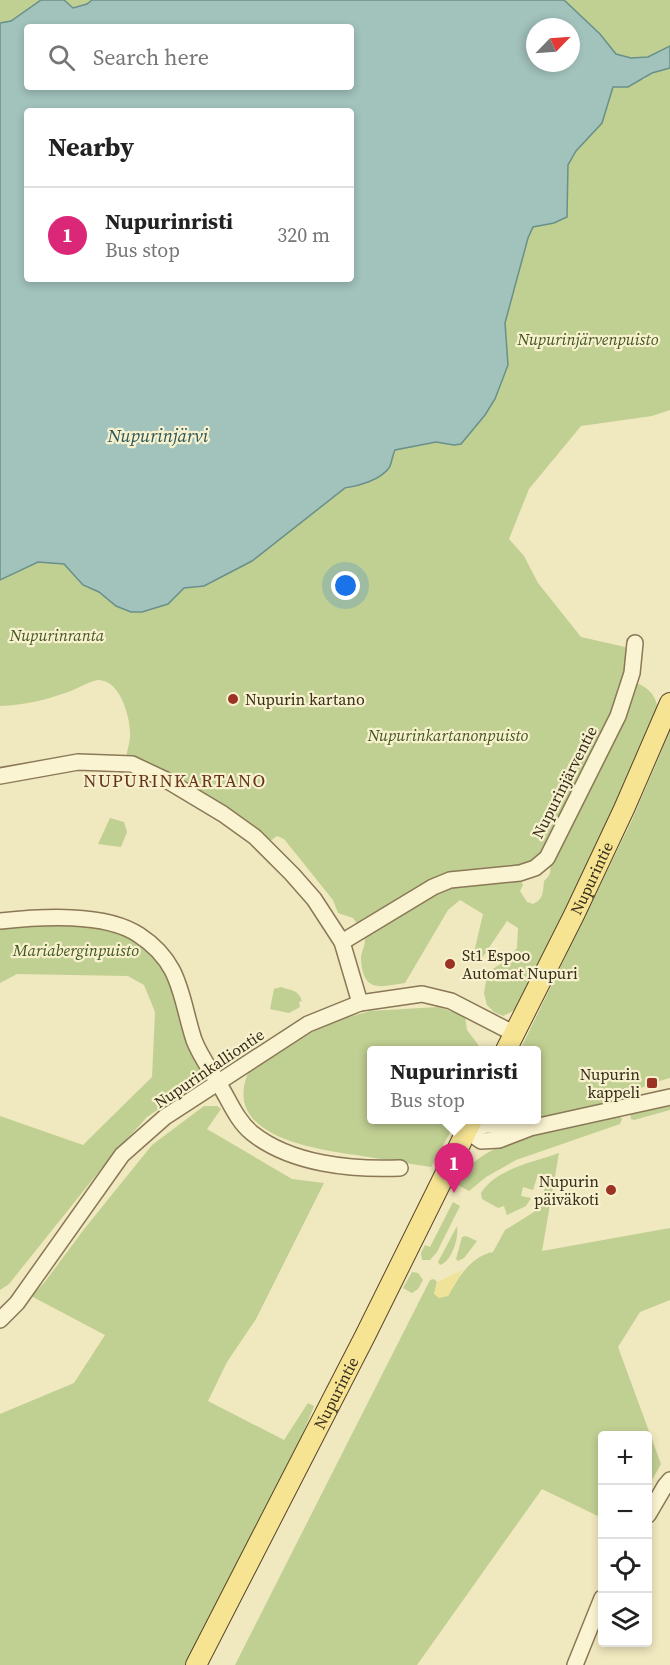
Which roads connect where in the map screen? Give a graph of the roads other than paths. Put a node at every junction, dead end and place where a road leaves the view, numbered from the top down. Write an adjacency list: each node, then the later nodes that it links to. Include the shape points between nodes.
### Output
1 (635, 643): 5 (street, Nupurinjärventie, via 632,673 618,716 547,858 520,873 450,880)
2 (670, 703): 7 (main road, Nupurintie, via 624,810)
3 (0, 776): 5 (street, via 78,762 132,764 149,772 255,837 314,899)
4 (0, 921): 8 (street, via 70,918 106,922 137,933 156,948 178,980 195,1041)
5 (342, 942): 6 (street)
6 (360, 1003): 7 (street, Nupurinkalliontie, via 422,994 436,996 480,1015); 8 (street, Nupurinkalliontie, via 308,1024)
7 (510, 1042)
8 (219, 1083): 11 (street, via 250,1132 292,1155 337,1165); 12 (street, Nupurinkalliontie, via 165,1118 122,1155 17,1303)
9 (670, 1096): 10 (street, via 530,1128 499,1140 481,1141)
10 (470, 1125): 16 (main road, Nupurintie)
11 (400, 1168)
12 (0, 1320)
13 (670, 1480): 14 (street)
14 (652, 1508)
15 (598, 1610): 17 (street)
16 (196, 1665)
17 (575, 1665)

